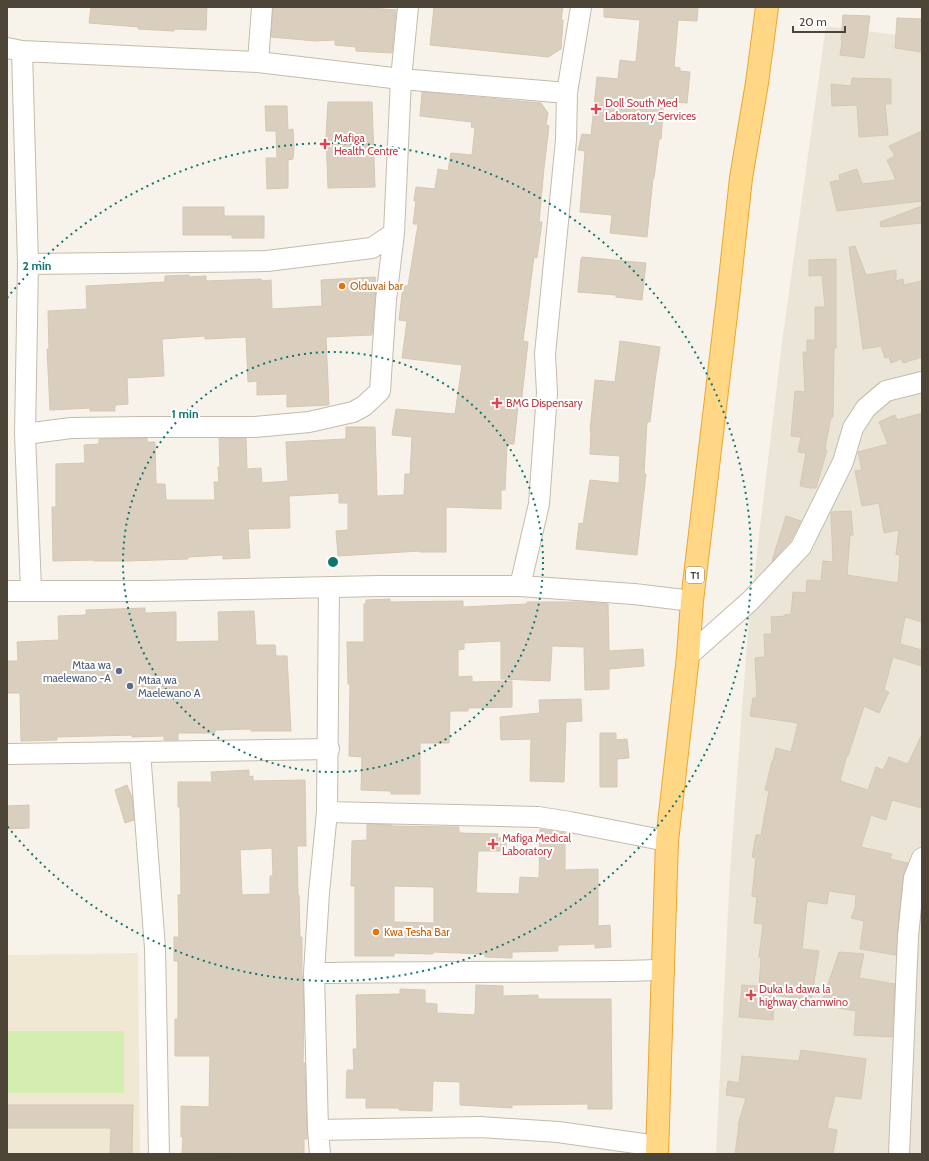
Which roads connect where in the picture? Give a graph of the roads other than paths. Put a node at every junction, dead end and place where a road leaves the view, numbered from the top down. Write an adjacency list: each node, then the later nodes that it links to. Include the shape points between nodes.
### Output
1 (262, 7): 6 (street)
2 (408, 7): 7 (street)
3 (581, 7): 8 (street)
4 (767, 7): 17 (highway, T1, via 741,178)
5 (14, 49): 6 (street); 10 (street)
6 (258, 62): 7 (street)
7 (401, 79): 8 (street); 9 (street)
8 (567, 93): 13 (street, via 566,140 545,354 547,393 539,504)
9 (394, 233): 10 (street, via 372,248 267,262); 12 (street, via 386,300 380,391 364,406 353,412 309,422 255,427 71,428)
10 (28, 264): 12 (street)
11 (922, 382): 18 (street, via 886,391 866,408 853,428 843,462 801,547 750,601)
12 (26, 434): 15 (street)
13 (520, 586): 14 (street); 17 (street)
14 (329, 587): 15 (street, via 150,591); 19 (street)
15 (31, 590): 16 (street)
16 (7, 591)
17 (692, 601): 18 (highway, T1)
18 (688, 656): 23 (highway, T1)
19 (329, 749): 20 (street); 22 (street)
20 (140, 752): 21 (street); 29 (street, via 155,948)
21 (7, 754)
22 (327, 812): 23 (street, via 538,817); 26 (street)
23 (667, 841): 25 (highway, T1)
24 (922, 858): 31 (street, via 914,878 908,936)
25 (664, 970): 26 (street); 28 (highway, T1)
26 (314, 973): 27 (street)
27 (318, 1130): 28 (street, via 480,1127 558,1132); 30 (street)
28 (657, 1150)
29 (159, 1154)
30 (320, 1154)
31 (899, 1154)

